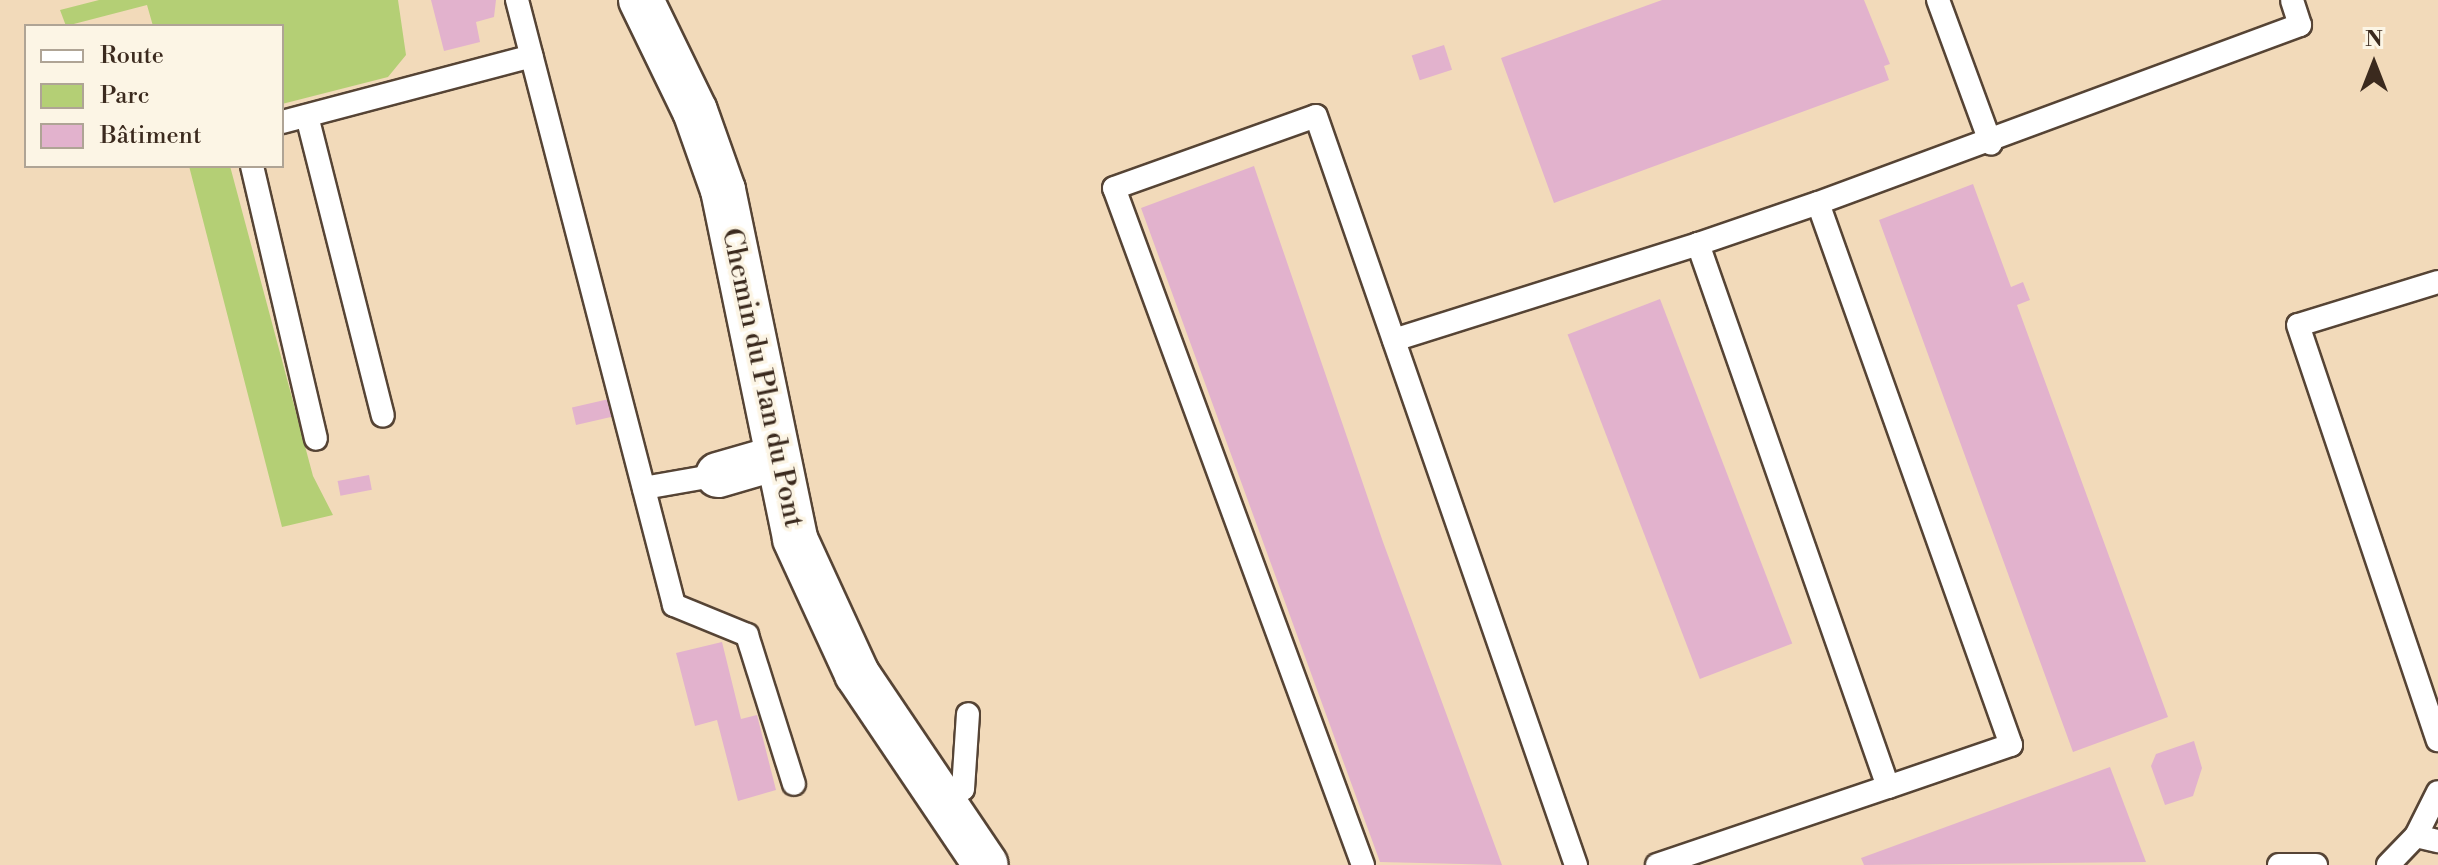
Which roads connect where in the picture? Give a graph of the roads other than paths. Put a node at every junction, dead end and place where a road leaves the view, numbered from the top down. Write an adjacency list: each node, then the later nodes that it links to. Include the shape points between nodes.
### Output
1 (517, 0): 5 (lane)
2 (1938, 0): 8 (lane)
3 (2292, 0): 8 (lane, via 2300,25)
4 (656, 7): 16 (street, Chemin du Plan du Pont, via 723,190)
5 (531, 56): 6 (lane); 18 (lane)
6 (307, 116): 7 (lane); 14 (lane)
7 (284, 122)
8 (1991, 144): 10 (lane)
9 (252, 168): 15 (lane)
10 (1818, 203): 11 (lane); 22 (lane, via 2011,745)
11 (1698, 244): 13 (lane); 22 (lane)
12 (2437, 285): 20 (lane, via 2298,325)
13 (1394, 340): 27 (lane, via 1316,116 1114,188); 28 (lane)
14 (383, 416)
15 (316, 439)
16 (773, 459): 17 (street); 24 (street, Chemin du Plan du Pont, via 795,539 857,674)
17 (718, 475): 18 (lane)
18 (644, 488): 21 (lane, via 674,605 747,635 756,649)
19 (968, 714): 24 (lane, via 963,789)
20 (2438, 740)
21 (794, 784)
22 (1888, 787): 29 (lane)
23 (2438, 792): 25 (lane)
24 (936, 798): 26 (street, Chemin du Plan du Pont)
25 (2427, 838): 32 (lane)
26 (986, 865)
27 (1363, 865)
28 (1576, 865)
29 (1657, 865)
30 (2279, 865): 31 (lane)
31 (2316, 865)
32 (2388, 865)

